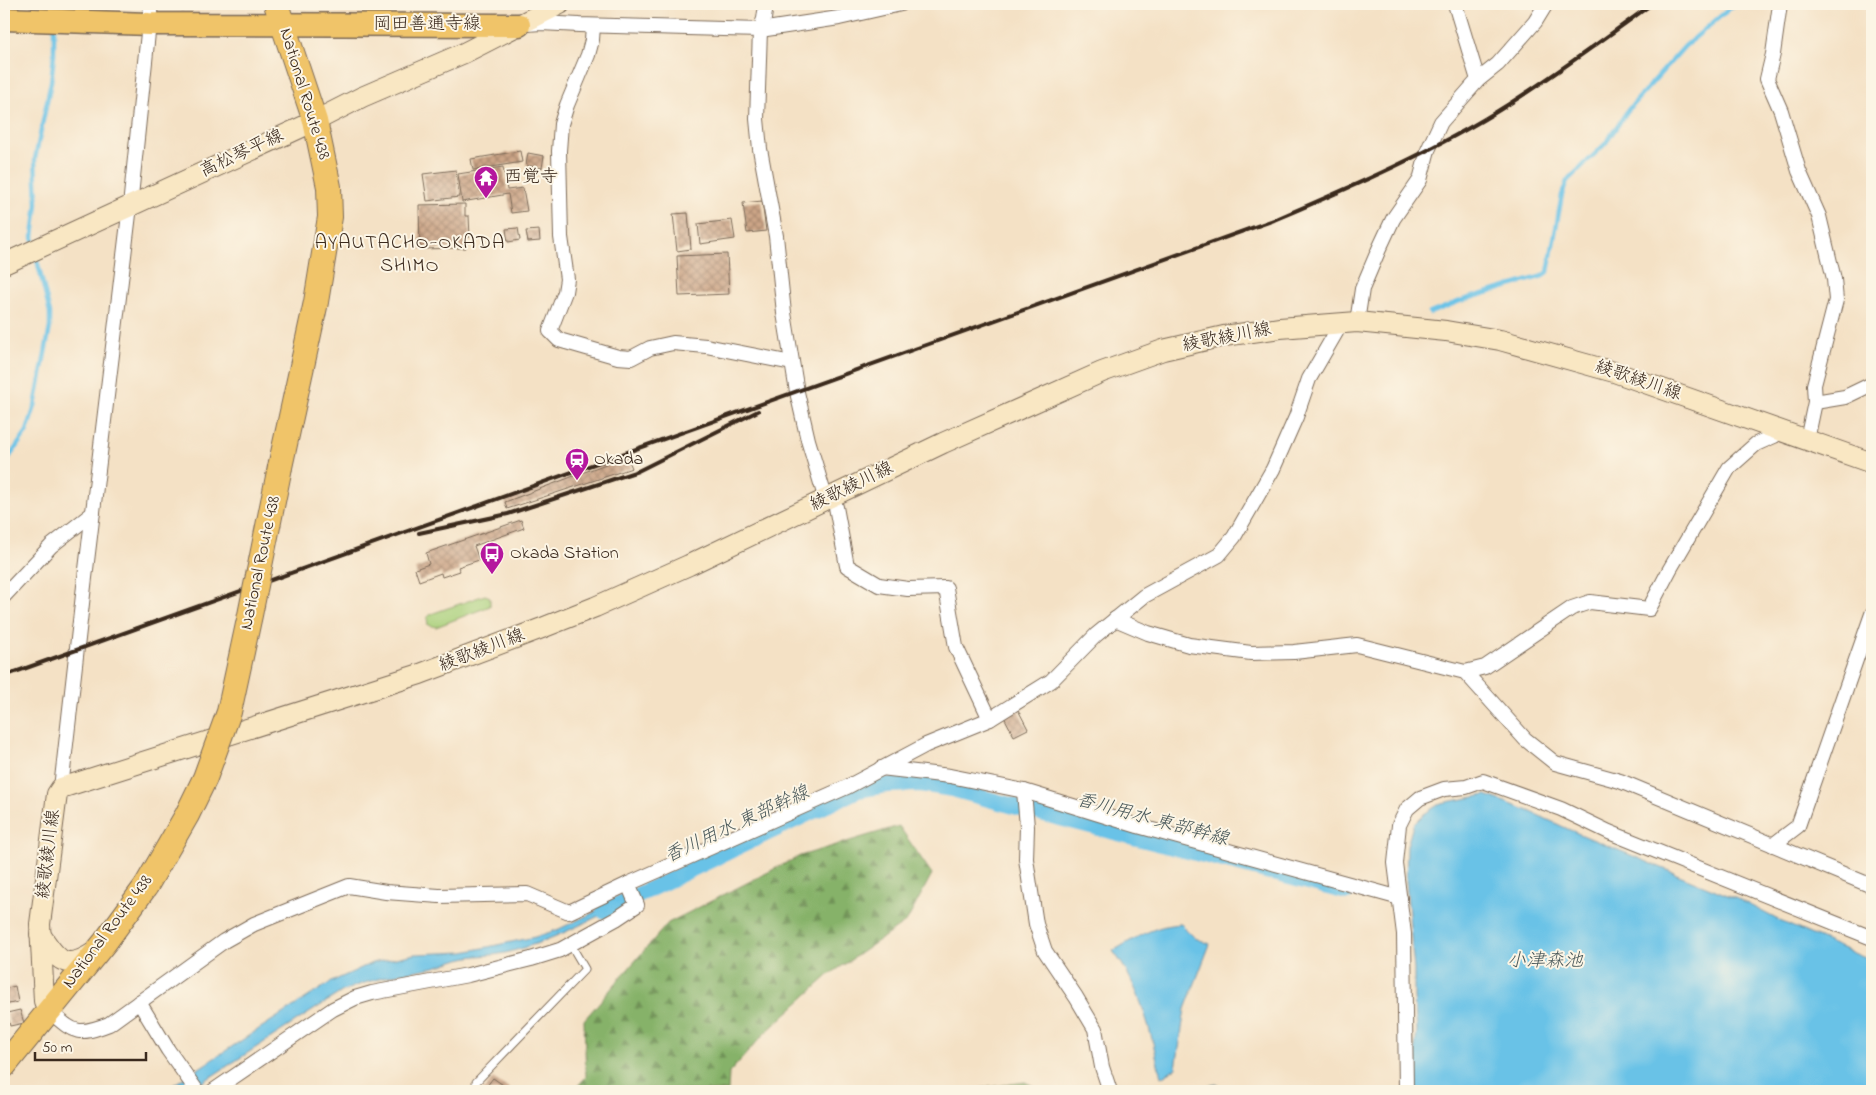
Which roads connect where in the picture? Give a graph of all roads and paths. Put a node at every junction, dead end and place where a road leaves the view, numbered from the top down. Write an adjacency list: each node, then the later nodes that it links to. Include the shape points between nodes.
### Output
1 (560, 4): 10 (main road, 高松琴平線)
2 (766, 4): 12 (street)
3 (901, 4): 12 (street, via 839,18)
4 (1455, 4): 13 (street)
5 (1546, 4): 13 (street, via 1535,22 1498,64)
6 (1780, 4): 20 (street, via 1767,79 1781,111 1799,171 1819,216 1836,300 1814,385)
7 (150, 14): 8 (main road, 岡田善通寺線); 9 (main road, 岡田善通寺線, via 53,21); 15 (street)
8 (280, 14): 10 (main road, 岡田善通寺線); 14 (highway, National Route 438)
9 (4, 19)
10 (519, 25): 11 (street); 14 (main road, 高松琴平線)
11 (592, 26): 12 (street); 18 (street, via 588,55 561,124 560,237 567,279 550,331 559,340 618,357 631,358 650,348 673,342)
12 (760, 30): 18 (street, via 757,119)
13 (1478, 80): 17 (street, via 1435,134 1420,180 1393,219)
14 (315, 121): 15 (main road, 高松琴平線); 41 (highway, National Route 438, bridge, via 329,187 330,217 316,302 228,712 188,815 146,886)
15 (130, 206): 16 (main road, 高松琴平線); 25 (street)
16 (4, 264)
17 (1350, 322): 21 (main road, 綾歌綾川線, via 1446,331 1500,340 1614,372); 24 (main road, 綾歌綾川線, via 1224,336 1163,350 1040,399); 28 (street, via 1309,379 1273,469 1234,537 1219,555 1144,596)
18 (792, 363): 24 (street, via 808,440)
19 (1872, 384): 20 (street, via 1845,397)
20 (1815, 402): 22 (street)
21 (1780, 430): 22 (main road, 綾歌綾川線); 29 (street, via 1756,444 1729,468 1648,609 1590,602 1572,608 1485,667)
22 (1807, 440): 23 (main road, 綾歌綾川線)
23 (1872, 462)
24 (829, 498): 30 (street, via 836,506 847,566 879,585 908,589 946,588 956,647); 32 (main road, 綾歌綾川線, via 689,565 542,628 420,674)
25 (93, 513): 26 (street, via 50,546); 32 (street)
26 (4, 596)
27 (1872, 614): 34 (street, via 1798,826)
28 (1115, 619): 29 (street, via 1189,645 1251,653 1358,645); 30 (street, via 1051,681)
29 (1465, 672): 34 (street, via 1524,739 1554,763 1620,781)
30 (990, 719): 31 (street, via 926,745)
31 (881, 768): 33 (street, via 950,776); 36 (street, via 847,788)
32 (61, 788): 38 (main road, 綾歌綾川線, via 57,794)
33 (1024, 791): 37 (street); 48 (street, via 1026,859 1036,924 1045,952 1094,1029)
34 (1774, 845): 35 (street)
35 (1872, 886)
36 (632, 892): 40 (street, via 637,905); 42 (street, via 569,912 527,894 440,896 349,886 254,924 224,941)
37 (1400, 898): 39 (street, via 1395,863 1400,825 1407,809 1420,798 1444,789 1466,787 1482,781 1561,809 1609,832); 49 (street, via 1404,934)
38 (40, 934): 41 (main road, via 52,953 62,961 82,961); 43 (main road, 綾歌綾川線, via 44,1001)
39 (1872, 938)
40 (571, 945): 45 (lane, via 585,969); 47 (street, via 531,960 355,998)
41 (99, 949): 43 (highway, National Route 438)
42 (139, 1002): 43 (street, via 109,1024 89,1032 66,1026); 46 (street)
43 (48, 1010): 44 (highway, National Route 438)
44 (4, 1066)
45 (476, 1082)
46 (197, 1091)
47 (213, 1091)
48 (1110, 1091)
49 (1406, 1091)

